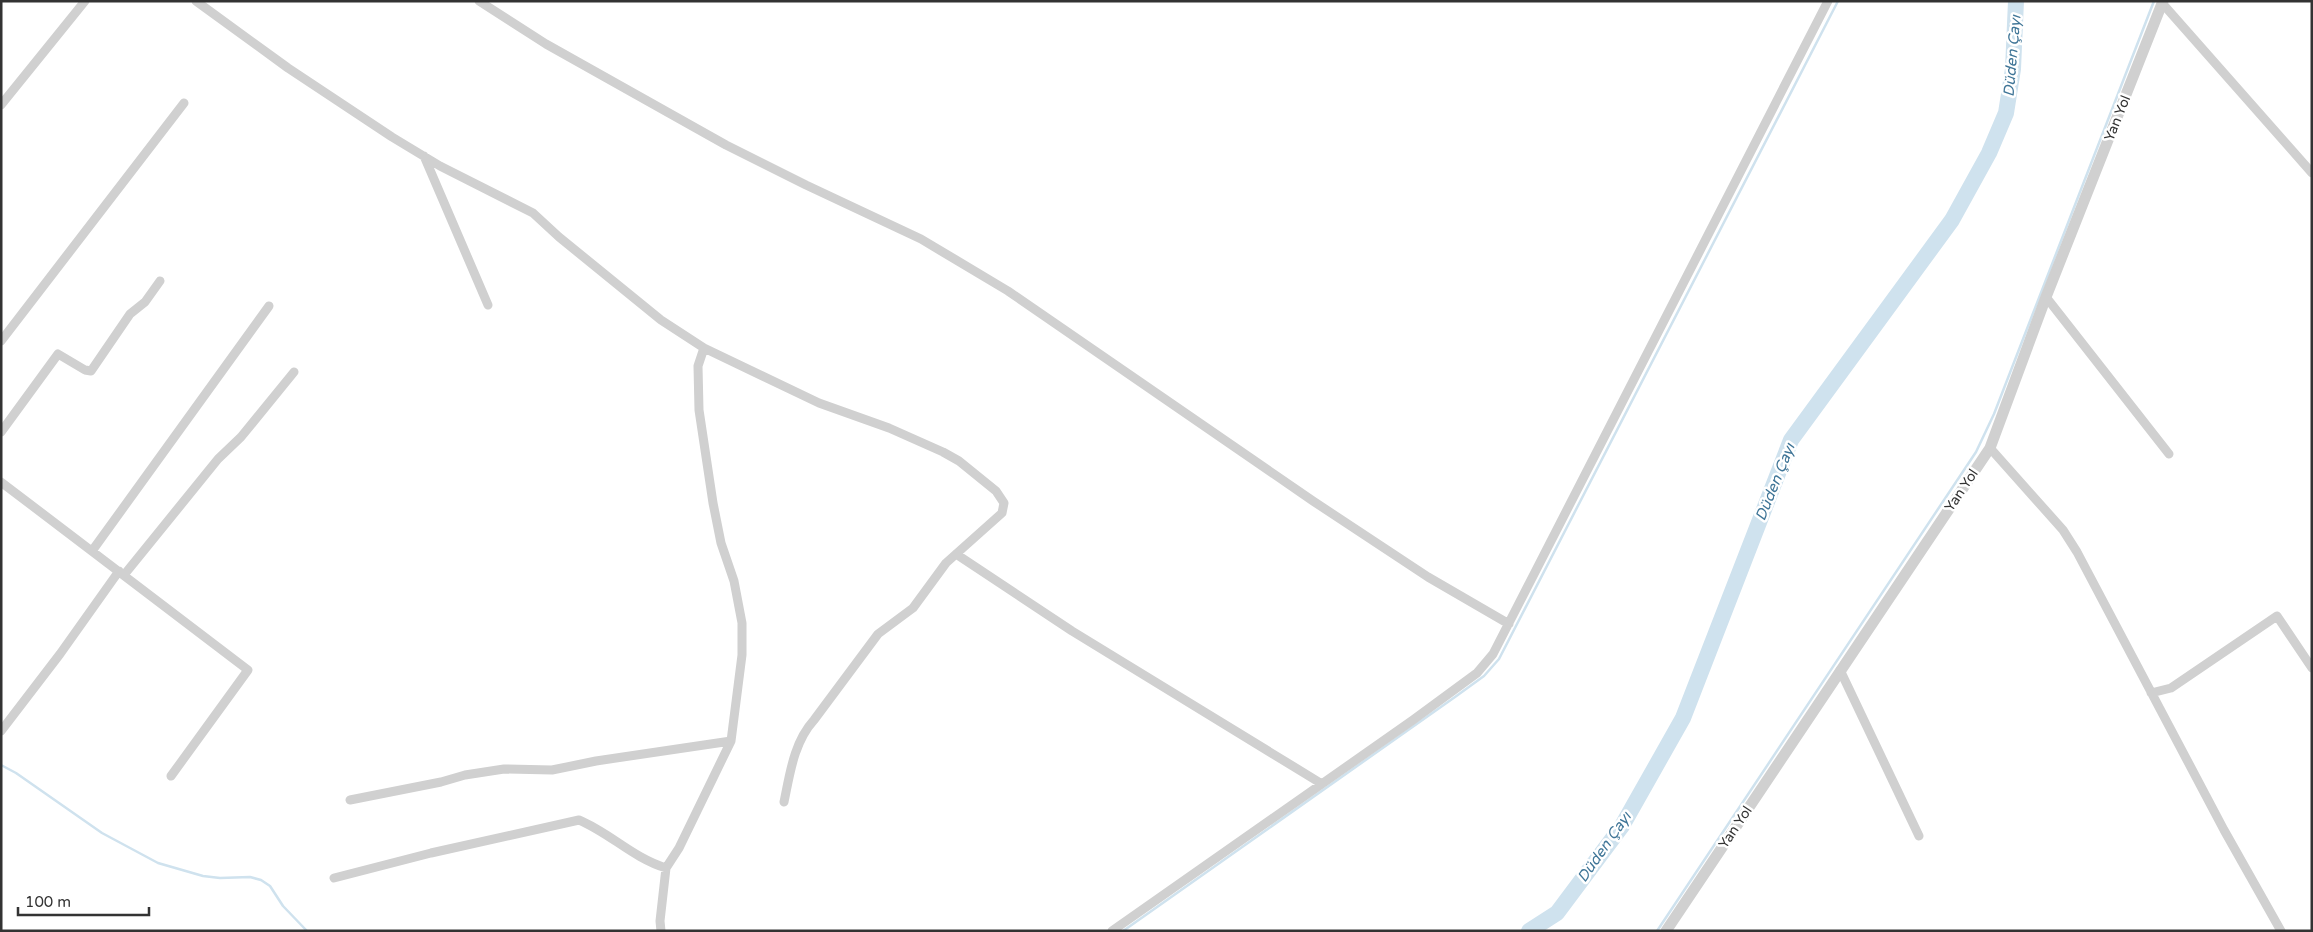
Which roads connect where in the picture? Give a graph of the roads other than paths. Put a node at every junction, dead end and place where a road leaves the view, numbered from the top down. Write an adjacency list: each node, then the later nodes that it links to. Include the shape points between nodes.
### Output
1 (85, 1): 7 (street)
2 (196, 1): 8 (street, via 288,68)
3 (479, 1): 24 (street, via 606,79 726,145 921,239 1008,291 1313,501 1428,577)
4 (1828, 1): 24 (street)
5 (2163, 2): 9 (street); 11 (street, Yan Yol)
6 (184, 103): 14 (street)
7 (1, 105)
8 (424, 156): 12 (street); 15 (street, via 533,214 661,320)
9 (2312, 173)
10 (160, 281): 17 (street, via 145,302 130,314 91,371 58,354)
11 (2046, 297): 18 (street, Yan Yol); 19 (street)
12 (488, 305)
13 (269, 306): 21 (street)
14 (1, 341)
15 (704, 348): 22 (street, via 820,403 924,442 959,461 990,486 1004,503 1002,513); 29 (street, via 698,366 704,445 721,543 734,581 742,623 739,689)
16 (294, 372): 23 (street)
17 (1, 432)
18 (1990, 448): 26 (street, Yan Yol); 27 (street, via 2063,530)
19 (2168, 454)
20 (1, 482): 21 (street)
21 (92, 551): 23 (street)
22 (956, 554): 31 (street, via 1072,631); 33 (street, via 913,608 878,634 804,731 792,763)
23 (121, 573): 28 (street); 30 (street, via 248,670)
24 (1509, 624): 31 (street, via 1493,654 1477,673)
25 (2312, 668): 27 (street, via 2277,616 2171,688)
26 (1840, 670): 34 (street); 39 (street, Yan Yol)
27 (2151, 693): 40 (street)
28 (1, 731)
29 (731, 741): 32 (street, via 552,770 504,769 465,775); 35 (street)
30 (171, 776)
31 (1322, 784): 38 (street)
32 (350, 800)
33 (784, 802)
34 (1919, 836)
35 (666, 868): 36 (street, via 639,857 592,825 579,820); 37 (street)
36 (334, 878)
37 (661, 931)
38 (1112, 931)
39 (1666, 931)
40 (2281, 931)

